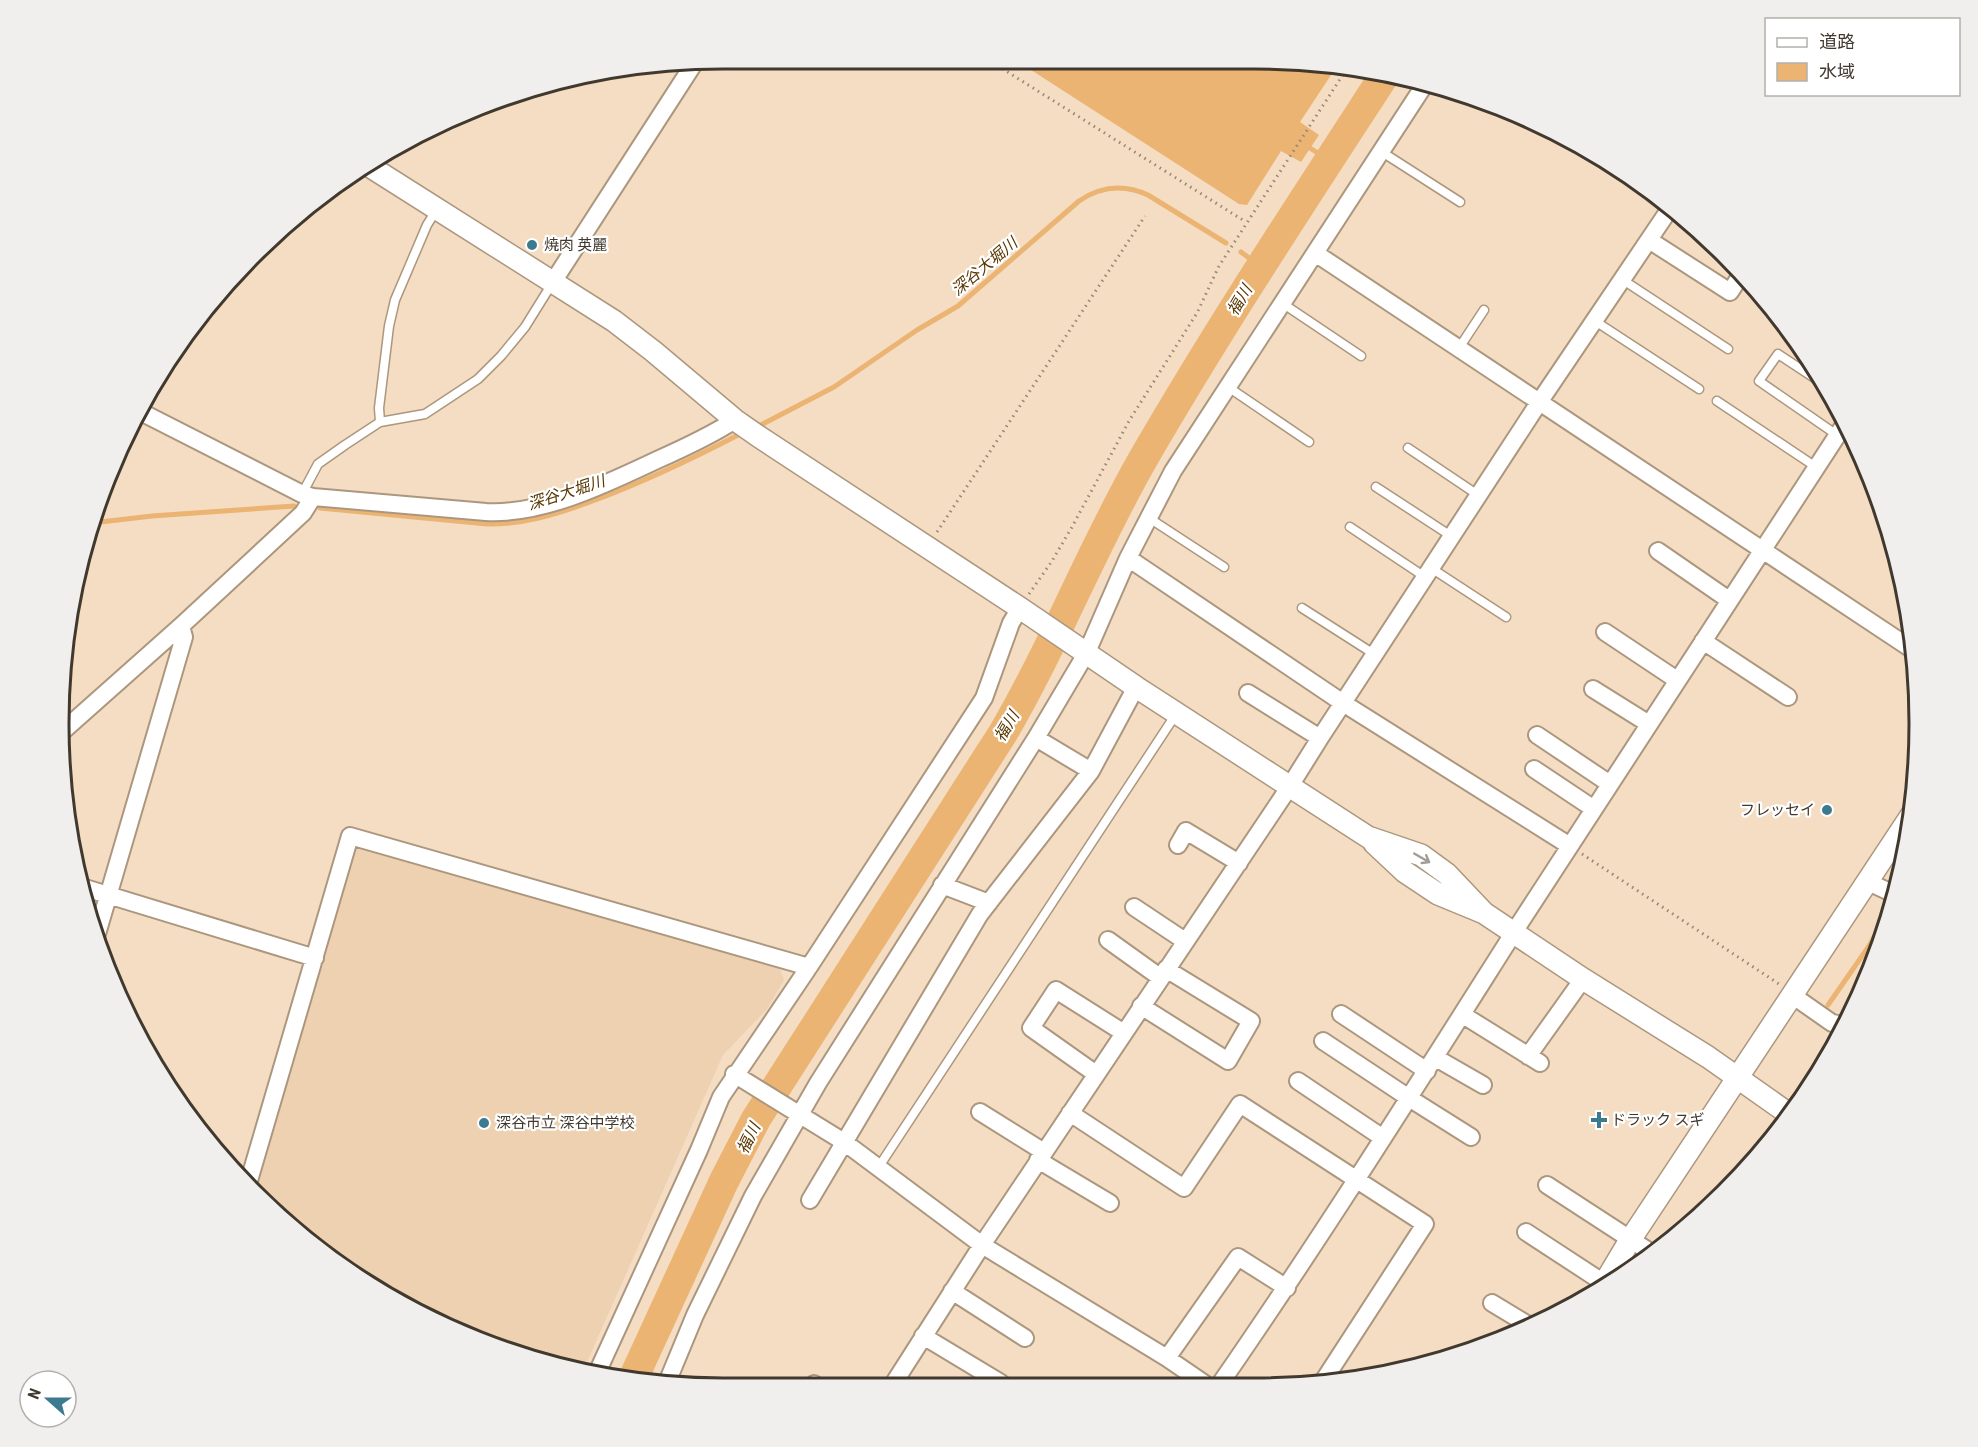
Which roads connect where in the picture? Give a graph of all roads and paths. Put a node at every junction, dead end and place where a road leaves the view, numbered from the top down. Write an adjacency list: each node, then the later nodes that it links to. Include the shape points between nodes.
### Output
1 (1004, 69): 11 (path)
2 (690, 70): 16 (street)
3 (1342, 75): 11 (path)
4 (1421, 90): 5 (street)
5 (1382, 152): 7 (lane); 13 (street)
6 (375, 170): 8 (street)
7 (1460, 202)
8 (437, 209): 16 (street); 30 (lane, via 395,300)
9 (1666, 215): 12 (street)
10 (1145, 216): 42 (path)
11 (1246, 222): 50 (path, via 1197,313 1129,421)
12 (1649, 240): 14 (street); 15 (street, via 1730,292)
13 (1315, 253): 17 (street); 20 (street)
14 (1623, 280): 19 (street); 21 (lane)
15 (1737, 281)
16 (553, 282): 29 (street, via 614,321); 30 (lane, via 525,327 478,379 425,414)
17 (1282, 303): 22 (lane); 24 (street)
18 (1484, 310): 20 (lane)
19 (1595, 321): 25 (lane); 26 (street)
20 (1459, 348): 26 (street)
21 (1728, 349)
22 (1361, 356)
23 (1807, 373): 31 (lane, via 1778,354 1759,381)
24 (1228, 387): 33 (lane); 39 (street, via 1173,471)
25 (1699, 389)
26 (1540, 401): 38 (street); 43 (street)
27 (1717, 401): 35 (lane)
28 (147, 415): 37 (street)
29 (735, 420): 37 (street, via 619,478 536,507 504,513); 42 (street)
30 (380, 422): 37 (lane, via 318,464)
31 (1837, 425)
32 (1840, 431): 35 (street)
33 (1309, 442)
34 (1408, 448): 38 (lane)
35 (1816, 467): 43 (street)
36 (1376, 487): 41 (lane)
37 (307, 495): 52 (street, via 303,513)
38 (1478, 495): 41 (street)
39 (1149, 518): 45 (street); 46 (lane)
40 (1350, 527): 47 (lane)
41 (1451, 536): 47 (street)
42 (927, 547): 50 (street)
43 (1762, 549): 48 (street); 55 (street)
44 (1658, 551): 48 (street)
45 (1128, 558): 56 (street); 63 (street)
46 (1224, 567)
47 (1428, 573): 51 (lane); 57 (street)
48 (1729, 600): 54 (street)
49 (1302, 608): 57 (lane)
50 (1025, 612): 56 (street); 91 (street, via 1011,623 984,698)
51 (1506, 616)
52 (181, 626): 66 (street); 83 (street, via 183,637)
53 (1605, 632): 58 (street)
54 (1703, 641): 58 (street); 62 (street)
55 (1904, 644)
56 (1083, 650): 59 (street); 68 (street)
57 (1374, 654): 63 (street)
58 (1677, 680): 65 (street)
59 (1136, 687): 64 (street); 71 (street)
60 (1593, 689): 65 (street)
61 (1248, 693): 69 (street)
62 (1788, 697)
63 (1343, 703): 69 (street); 77 (street)
64 (1177, 712): 73 (street); 116 (lane)
65 (1649, 724): 72 (street)
66 (69, 726)
67 (1537, 735): 72 (street)
68 (1036, 738): 71 (street); 80 (street)
69 (1320, 738): 73 (street)
70 (1534, 769): 74 (street)
71 (1091, 771): 84 (street)
72 (1610, 784): 74 (street)
73 (1290, 786): 78 (street); 87 (street, via 1368,837 1421,855 1447,874 1485,913)
74 (1594, 809): 77 (street)
75 (1899, 833): 79 (street)
76 (1178, 845): 78 (street, via 1186,831)
77 (1570, 846): 87 (street); 94 (path)
78 (1239, 863): 89 (street)
79 (1866, 881): 82 (street); 94 (street)
80 (942, 885): 84 (street); 110 (street)
81 (90, 890): 83 (street)
82 (1887, 891)
83 (108, 896): 86 (street); 90 (street)
84 (989, 903): 114 (street)
85 (1134, 907): 89 (street)
86 (100, 922)
87 (1515, 932): 93 (street); 97 (street)
88 (1107, 940): 92 (street)
89 (1185, 941): 92 (street)
90 (315, 958): 91 (street, via 350,836); 117 (street)
91 (808, 967): 103 (street)
92 (1163, 973): 95 (street); 95 (street, via 1251,1021 1227,1061)
93 (1583, 979): 97 (street, via 1534,1059); 104 (street)
94 (1786, 989): 98 (street); 104 (street)
95 (1141, 1006): 99 (street)
96 (1341, 1014): 101 (street)
97 (1463, 1015): 101 (street)
98 (1836, 1024)
99 (1124, 1033): 102 (street); 102 (street, via 1056,990 1030,1028)
100 (1323, 1041): 107 (street)
101 (1432, 1064): 106 (street); 107 (street)
102 (1096, 1074): 111 (street)
103 (739, 1077): 110 (street); 135 (street, via 721,1097)
104 (1738, 1077): 108 (street); 123 (street)
105 (1298, 1081): 113 (street)
106 (1483, 1085)
107 (1409, 1098): 112 (street); 113 (street)
108 (1783, 1110)
109 (980, 1112): 115 (street)
110 (798, 1113): 114 (street); 137 (street, via 753,1196)
111 (1070, 1113): 115 (street); 118 (street, via 1184,1188 1240,1104)
112 (1471, 1137)
113 (1383, 1138): 118 (street)
114 (844, 1142): 116 (street); 120 (street)
115 (1041, 1156): 121 (street); 124 (street)
116 (879, 1168): 124 (street)
117 (251, 1175)
118 (1356, 1180): 128 (street); 136 (street, via 1425,1224)
119 (1547, 1185): 123 (street)
120 (810, 1200)
121 (1110, 1203)
122 (1526, 1232): 127 (street)
123 (1630, 1240): 125 (street); 126 (street)
124 (982, 1245): 129 (street); 134 (street)
125 (1645, 1249)
126 (1610, 1273)
127 (1599, 1280)
128 (1287, 1288): 134 (street, via 1238,1257); 141 (street)
129 (952, 1291): 132 (street); 133 (street)
130 (1492, 1303): 131 (street)
131 (1521, 1321)
132 (923, 1336): 138 (street); 139 (street)
133 (1025, 1338)
134 (1167, 1358): 140 (street)
135 (600, 1366)
136 (1328, 1373)
137 (670, 1376)
138 (897, 1378)
139 (993, 1378)
140 (1196, 1378)
141 (1224, 1378)

